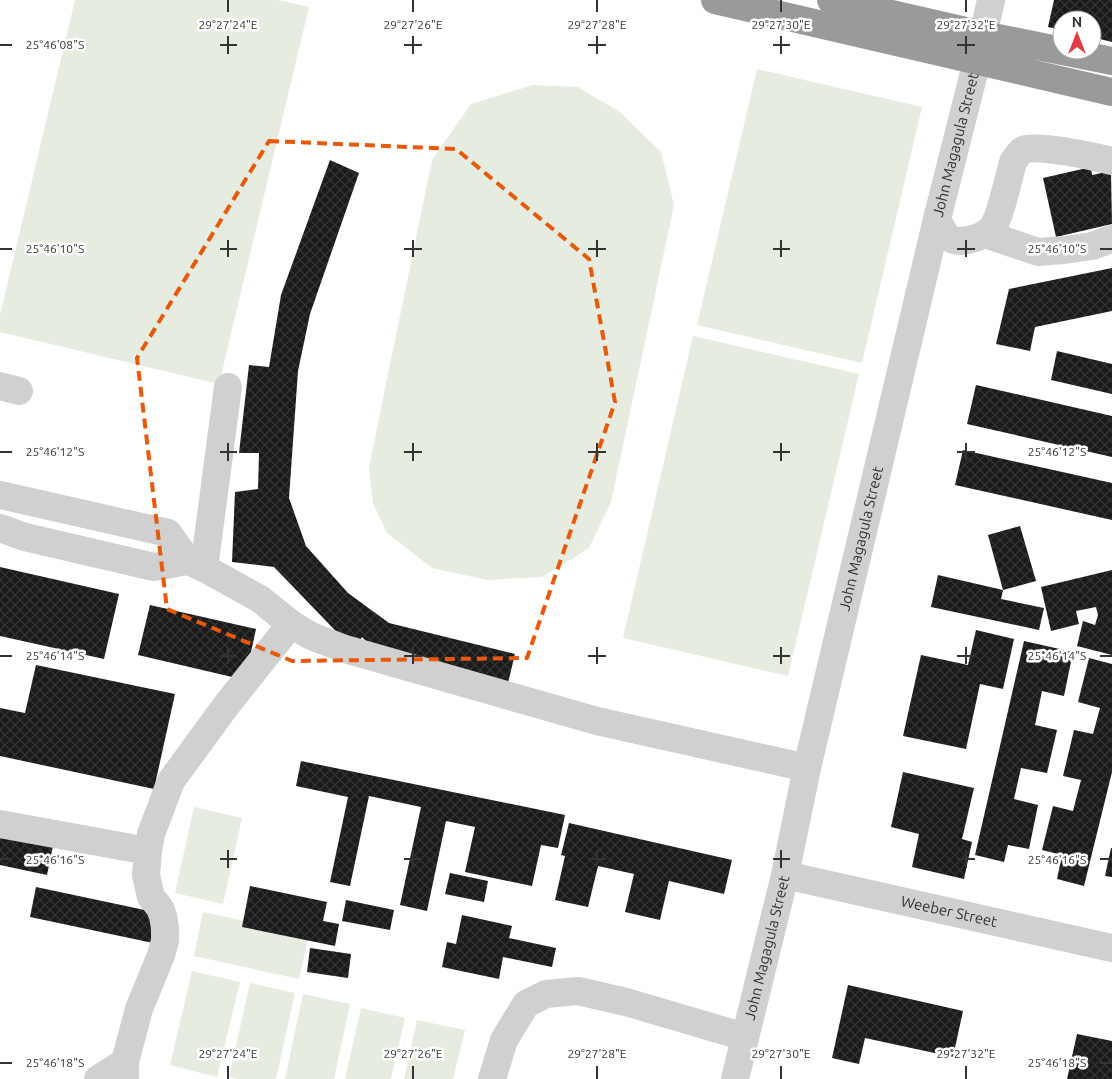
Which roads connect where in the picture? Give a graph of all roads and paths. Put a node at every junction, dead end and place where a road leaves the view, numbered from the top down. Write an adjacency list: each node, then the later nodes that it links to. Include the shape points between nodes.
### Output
1 (716, 0): 6 (highway)
2 (831, 0): 4 (highway)
3 (990, 0): 4 (street, John Magagula Street)
4 (983, 35): 5 (highway); 6 (street, John Magagula Street)
5 (1112, 61)
6 (977, 62): 7 (highway); 9 (street, John Magagula Street)
7 (1112, 92)
8 (1112, 161): 10 (street, via 1055,150 1025,149 1013,162 993,226)
9 (937, 219): 10 (street, via 946,236 952,240 974,239); 17 (street, John Magagula Street)
10 (985, 234): 11 (street, via 1038,252 1092,246)
11 (1112, 239)
12 (228, 387): 15 (street)
13 (0, 495): 15 (street, via 168,533)
14 (0, 528): 15 (street, via 25,537 154,567)
15 (196, 564): 16 (street, via 260,599)
16 (291, 624): 17 (street, via 310,636 345,649 588,718); 19 (street, via 171,781)
17 (807, 768): 20 (street, John Magagula Street)
18 (0, 824): 19 (street)
19 (148, 851): 23 (street, via 146,875 151,897 163,916 165,941 139,1009)
20 (785, 875): 21 (street, Weeber Street); 22 (street, John Magagula Street)
21 (1112, 948)
22 (745, 1037): 25 (street, via 626,1002 578,992 546,994 526,1004 504,1040); 26 (street, John Magagula Street)
23 (125, 1070): 24 (street)
24 (98, 1079)
25 (492, 1079)
26 (735, 1079)

